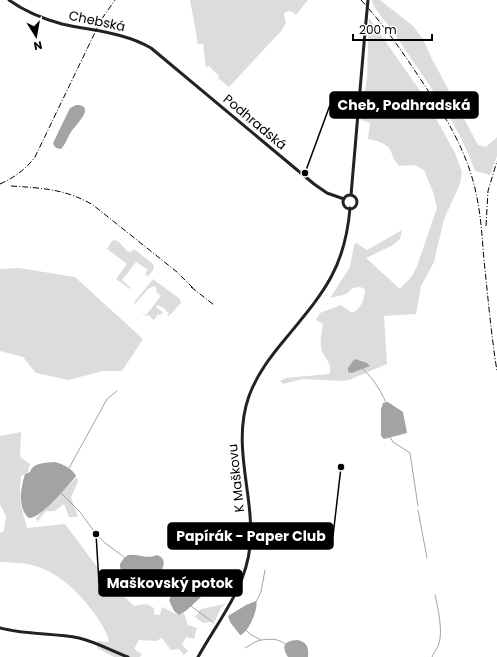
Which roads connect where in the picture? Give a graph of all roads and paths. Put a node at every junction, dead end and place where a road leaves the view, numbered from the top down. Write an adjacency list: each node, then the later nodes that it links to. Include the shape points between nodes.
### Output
1 (9, 0): 3 (main road, Chebská, via 19,7 61,23 130,38)
2 (368, 0): 4 (main road, bridge)
3 (158, 54): 5 (main road, Podhradská, via 314,184)
4 (351, 195): 5 (main road); 6 (main road, via 356,197 357,203)
5 (344, 199): 6 (main road, via 344,204)
6 (350, 208): 9 (main road, K Maškovu, via 345,244 331,280 269,360 255,382 246,406 242,432 251,527 248,559 237,592)
7 (0, 628): 8 (main road, via 81,638)
8 (128, 657)
9 (198, 657)

